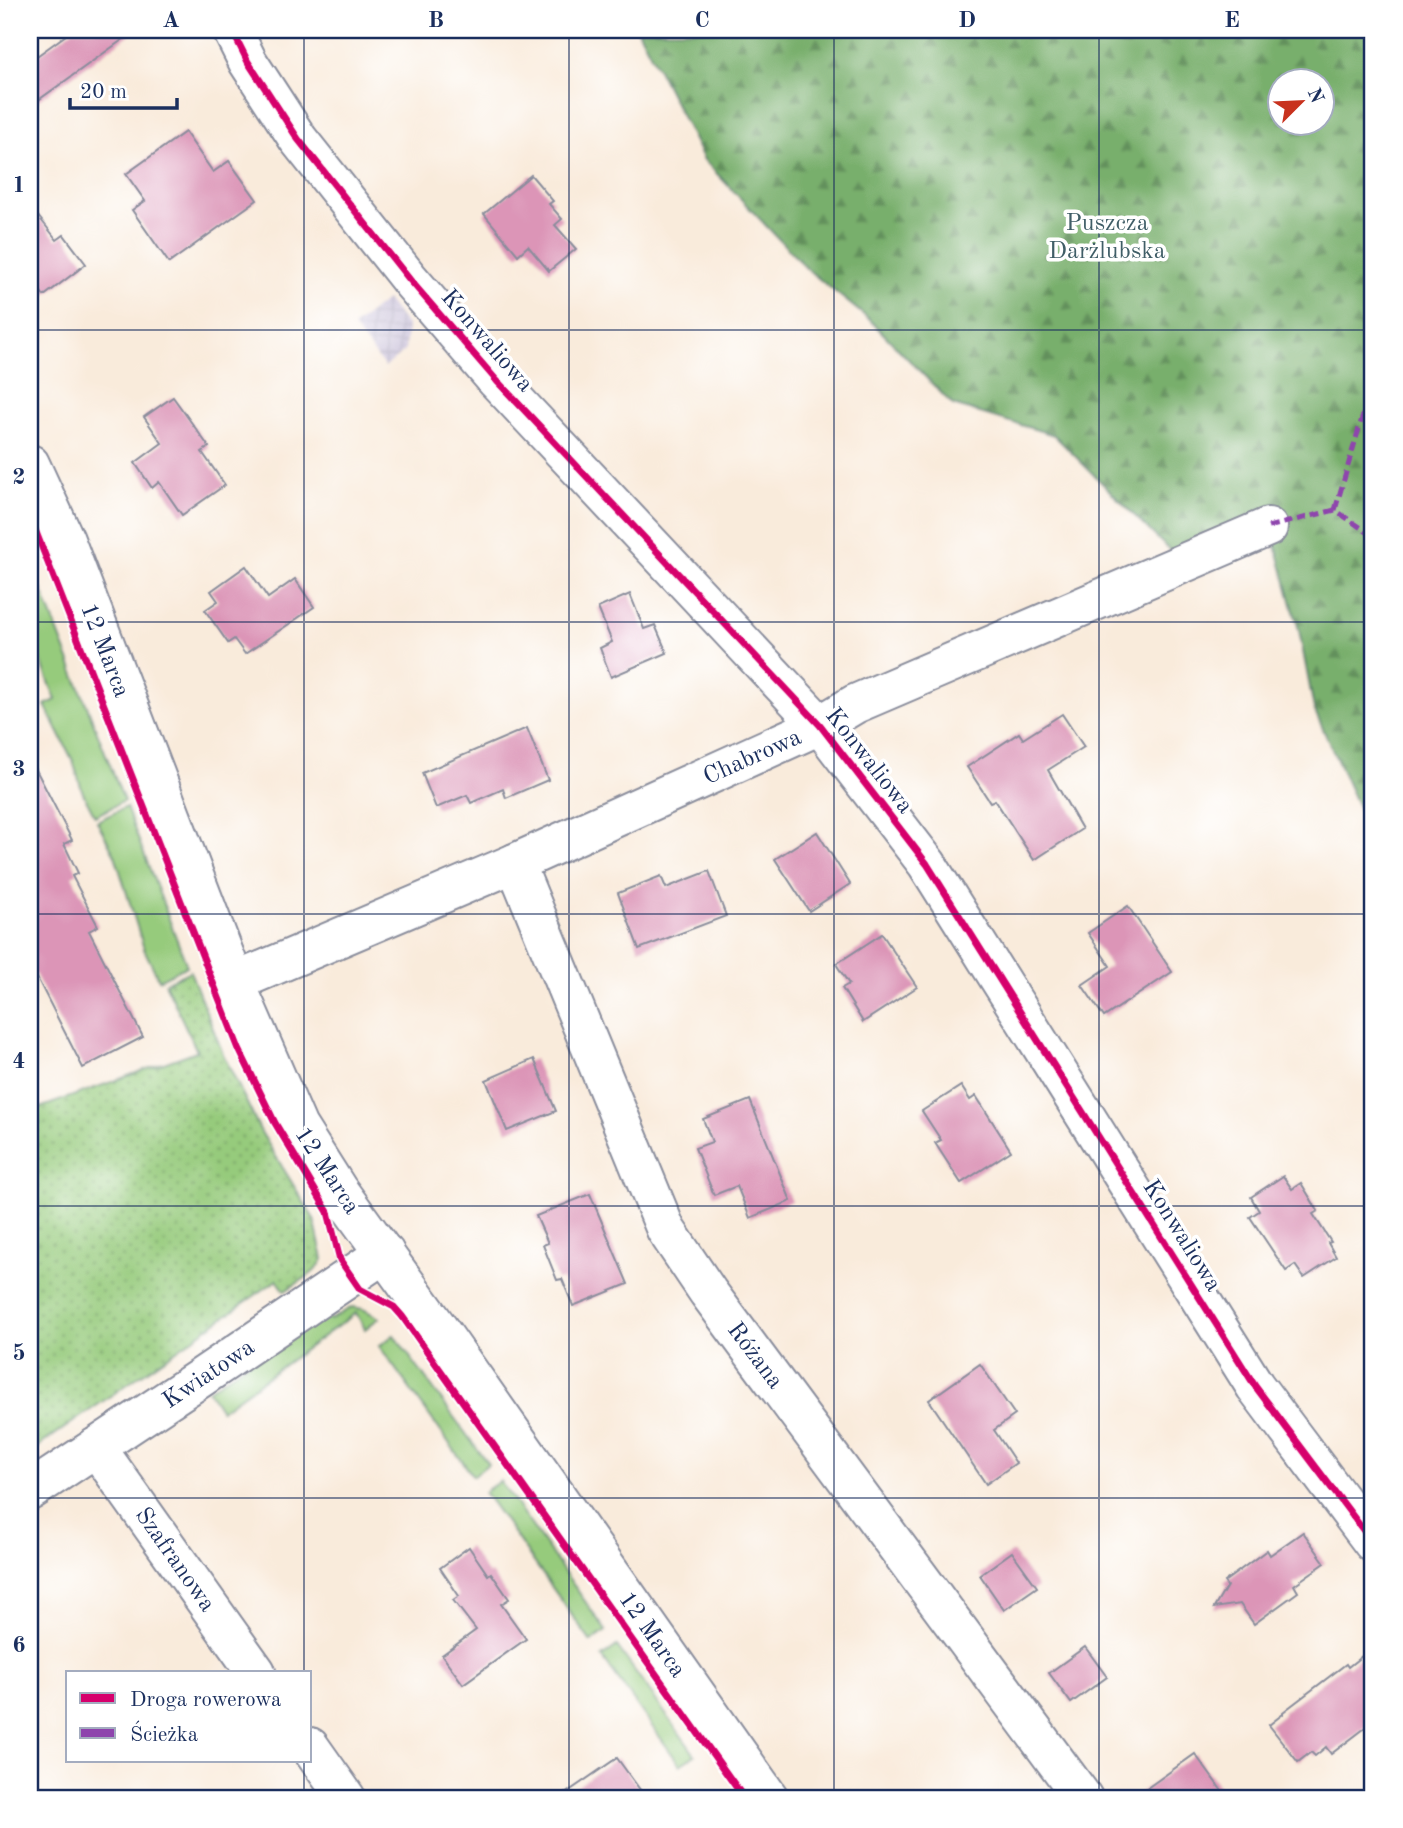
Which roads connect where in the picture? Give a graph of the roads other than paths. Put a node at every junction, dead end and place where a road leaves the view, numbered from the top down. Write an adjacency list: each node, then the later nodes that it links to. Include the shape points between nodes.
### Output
1 (232, 30): 4 (street, Konwaliowa, via 298,139 437,311)
2 (35, 448): 6 (street, 12 Marca, via 65,540)
3 (1268, 527): 4 (street, Chabrowa, via 855,704)
4 (820, 725): 5 (street, Chabrowa); 10 (street, Konwaliowa, via 927,864 1255,1386)
5 (515, 863): 6 (street, Chabrowa); 15 (street, Różana, via 666,1230)
6 (235, 982): 7 (street, 12 Marca, via 298,1127)
7 (385, 1253): 8 (street, Kwiatowa); 14 (street, 12 Marca)
8 (96, 1447): 9 (street, Kwiatowa); 11 (street, Szafranowa)
9 (30, 1492)
10 (1373, 1543)
11 (255, 1671)
12 (312, 1750): 13 (street)
13 (346, 1798)
14 (769, 1798)
15 (1083, 1798)

